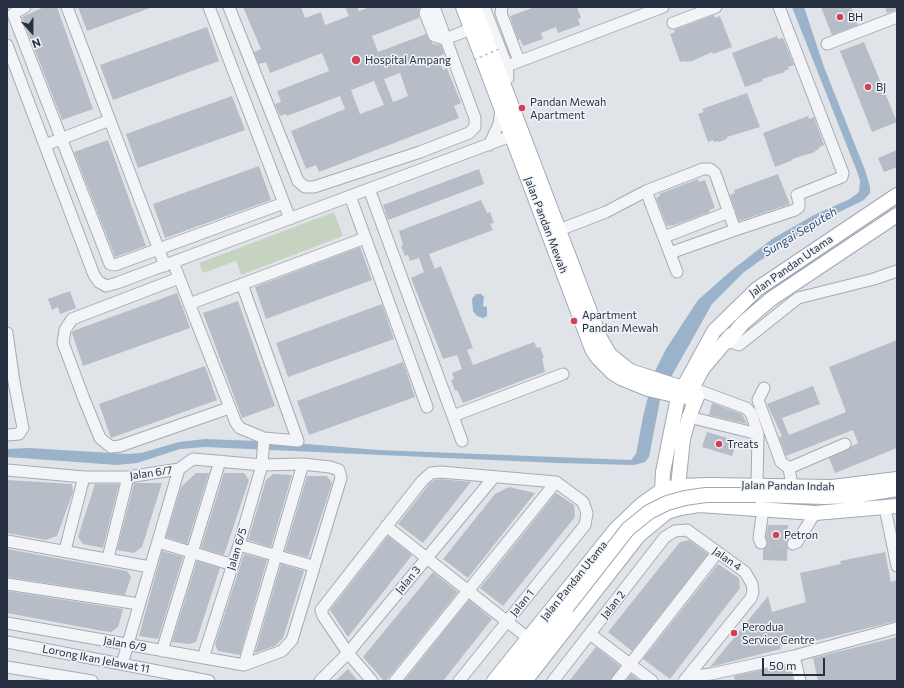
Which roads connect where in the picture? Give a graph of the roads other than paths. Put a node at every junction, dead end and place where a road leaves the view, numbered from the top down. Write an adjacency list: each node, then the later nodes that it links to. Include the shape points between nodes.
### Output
1 (25, 7): 26 (street, via 13,14)
2 (67, 7): 24 (street)
3 (209, 7): 35 (street)
4 (229, 7): 29 (street, via 298,181 305,187 314,187)
5 (428, 7): 17 (street, via 425,13 434,36)
6 (434, 7): 17 (street)
7 (463, 7): 15 (main road, Jalan Pandan Mewah)
8 (474, 7): 15 (main road, Jalan Pandan Mewah)
9 (484, 7): 15 (street)
10 (502, 7): 20 (street, via 501,13)
11 (663, 7): 20 (street)
12 (716, 7): 16 (street)
13 (779, 7): 40 (street, via 843,173 842,177 797,195 800,202 795,210)
14 (897, 17): 18 (street)
15 (480, 23): 17 (street); 21 (street); 22 (main road, Jalan Pandan Mewah); 23 (main road, Jalan Pandan Mewah)
16 (674, 23)
17 (445, 39): 29 (street, via 475,118 475,126 469,133)
18 (827, 44)
19 (7, 46): 27 (street)
20 (519, 61): 21 (street)
21 (507, 66): 22 (street, via 508,78)
22 (502, 82): 25 (main road, Jalan Pandan Mewah)
23 (501, 107): 25 (main road, Jalan Pandan Mewah); 28 (street, via 499,124)
24 (110, 120): 26 (street); 43 (street)
25 (517, 134): 28 (street); 39 (main road, Jalan Pandan Mewah); 55 (main road, Jalan Pandan Mewah, via 592,349 613,373)
26 (61, 139): 27 (street); 43 (street, via 110,264 115,265)
27 (45, 145): 45 (street, via 94,275 99,282 106,286)
28 (489, 145): 30 (street)
29 (420, 152): 30 (street)
30 (426, 168): 31 (street)
31 (369, 189): 34 (street); 60 (street)
32 (646, 191): 36 (street, via 703,169 710,169 715,173); 39 (street, via 625,202 604,207); 41 (street)
33 (897, 195): 57 (main road, Jalan Pandan Utama, via 757,289 714,330)
34 (350, 196): 38 (street); 42 (street)
35 (284, 203): 38 (street); 43 (street)
36 (728, 212): 40 (street); 41 (street)
37 (897, 215): 52 (main road, Jalan Pandan Utama, via 771,299)
38 (290, 219): 45 (street)
39 (558, 228): 55 (main road, Jalan Pandan Mewah, via 600,338 610,355)
40 (735, 230): 44 (street)
41 (664, 237): 44 (street)
42 (365, 238): 49 (street); 58 (street)
43 (158, 249): 45 (street)
44 (670, 253): 47 (street)
45 (169, 264): 48 (street)
46 (897, 271): 52 (street, via 798,298 739,345)
47 (677, 272)
48 (179, 278): 50 (street); 59 (street, via 72,319 65,330 63,343 84,399 100,438 111,446 120,446)
49 (242, 284): 50 (street); 63 (street, via 298,441)
50 (189, 304): 59 (street)
51 (7, 334): 54 (street)
52 (730, 338): 57 (main road, Jalan Pandan Utama)
53 (563, 374): 60 (street)
54 (10, 382): 62 (street, via 23,428 19,434)
55 (650, 384): 57 (main road, Jalan Pandan Mewah)
56 (764, 388): 69 (street, via 758,400 781,462)
57 (681, 396): 61 (street); 61 (street, via 746,408 751,413); 79 (main road, Jalan Pandan Utama, via 683,439); 82 (main road, Jalan Pandan Utama, via 673,416)
58 (427, 407)
59 (229, 408): 63 (street, via 240,428)
60 (453, 416): 64 (street)
61 (758, 434): 78 (street)
62 (7, 435)
63 (264, 438): 68 (street, Jalan 6/5)
64 (462, 441)
65 (845, 444): 69 (street)
66 (220, 461): 68 (street, Jalan 6/7); 70 (street, Jalan 6/7, via 193,459); 99 (street)
67 (303, 464): 68 (street, Jalan 6/7); 101 (street); 105 (street, Jalan 6/7, via 330,467 338,470 341,478)
68 (262, 465): 97 (street, Jalan 6/5)
69 (789, 468): 80 (street)
70 (179, 469): 72 (street, Jalan 6/7); 94 (street)
71 (7, 470): 74 (street, Jalan 6/7)
72 (128, 477): 74 (street, Jalan 6/7); 102 (street)
73 (494, 477): 76 (street); 89 (street, via 431,472); 103 (street, Jalan 3)
74 (84, 478): 98 (street)
75 (897, 479): 80 (main road, Jalan Pandan Indah, via 832,487)
76 (556, 482): 109 (street); 111 (street, Jalan 1, via 583,502 587,513 585,525)
77 (710, 485): 78 (main road, Jalan Pandan Indah); 79 (main road, Jalan Pandan Indah); 83 (main road, via 703,494)
78 (757, 485): 80 (main road, Jalan Pandan Indah)
79 (678, 486): 82 (main road, Jalan Pandan Utama); 86 (main road, Jalan Pandan Utama)
80 (792, 486)
81 (897, 489): 135 (main road, bridge, via 854,496 706,496 667,503 649,512 628,529)
82 (662, 490): 86 (main road, Jalan Pandan Utama); 88 (main road, Jalan Pandan Utama)
83 (709, 506): 85 (main road, Jalan Pandan Indah); 86 (main road, Jalan Pandan Indah, via 700,505)
84 (891, 507): 87 (main road, Jalan Pandan Indah); 92 (street)
85 (763, 509): 87 (main road, Jalan Pandan Indah); 95 (street, via 759,538)
86 (674, 510): 91 (main road, Jalan Pandan Utama)
87 (815, 513): 96 (street, via 797,542)
88 (624, 521): 91 (main road, via 628,518 639,521); 115 (main road, Jalan Pandan Utama)
89 (386, 526): 103 (street); 119 (street, via 321,610)
90 (675, 531): 100 (street, Jalan 4, via 687,530); 114 (street, Jalan 2, via 665,537)
91 (640, 535): 136 (main road, Jalan Pandan Utama)
92 (894, 537): 106 (street)
93 (7, 541): 98 (street)
94 (158, 542): 99 (street); 107 (street)
95 (761, 543)
96 (793, 544)
97 (239, 545): 101 (street); 104 (street, Jalan 6/5)
98 (65, 550): 102 (street)
99 (192, 552): 104 (street); 118 (street)
100 (717, 552): 123 (street); 127 (street, Jalan 4, via 745,572 752,584 753,592)
101 (276, 555): 105 (street); 124 (street)
102 (108, 558): 107 (street)
103 (427, 558): 109 (street); 119 (street, Jalan 3)
104 (233, 565): 121 (street, Jalan 6/5)
105 (314, 566): 124 (street, via 288,646 282,651)
106 (897, 566)
107 (150, 567): 110 (street)
108 (7, 584): 110 (street)
109 (469, 591): 111 (street); 132 (street)
110 (139, 604): 117 (street)
111 (507, 622): 115 (street); 133 (street, Jalan 1)
112 (7, 623): 117 (street, Jalan 6/9)
113 (897, 628): 120 (street)
114 (590, 634): 123 (street); 137 (street, Jalan 2)
115 (528, 638): 134 (main road, Jalan Pandan Utama)
116 (7, 642): 122 (street, Lorong Ikan Jelawat 11)
117 (127, 645): 118 (street, Jalan 6/9); 122 (street)
118 (162, 651): 121 (street, Jalan 6/9)
119 (348, 653): 130 (street, Jalan 3); 131 (street)
120 (794, 656): 127 (street); 140 (street)
121 (203, 658): 124 (street, Jalan 6/9)
122 (122, 664): 129 (street, Lorong Ikan Jelawat 11)
123 (630, 664): 138 (street); 139 (street)
124 (244, 665)
125 (7, 667): 126 (street)
126 (43, 677): 128 (street)
127 (686, 679)
128 (92, 681)
129 (209, 681)
130 (320, 681)
131 (372, 681)
132 (395, 681)
133 (459, 681)
134 (494, 681)
135 (508, 681)
136 (525, 681)
137 (553, 681)
138 (617, 681)
139 (652, 681)
140 (800, 681)

